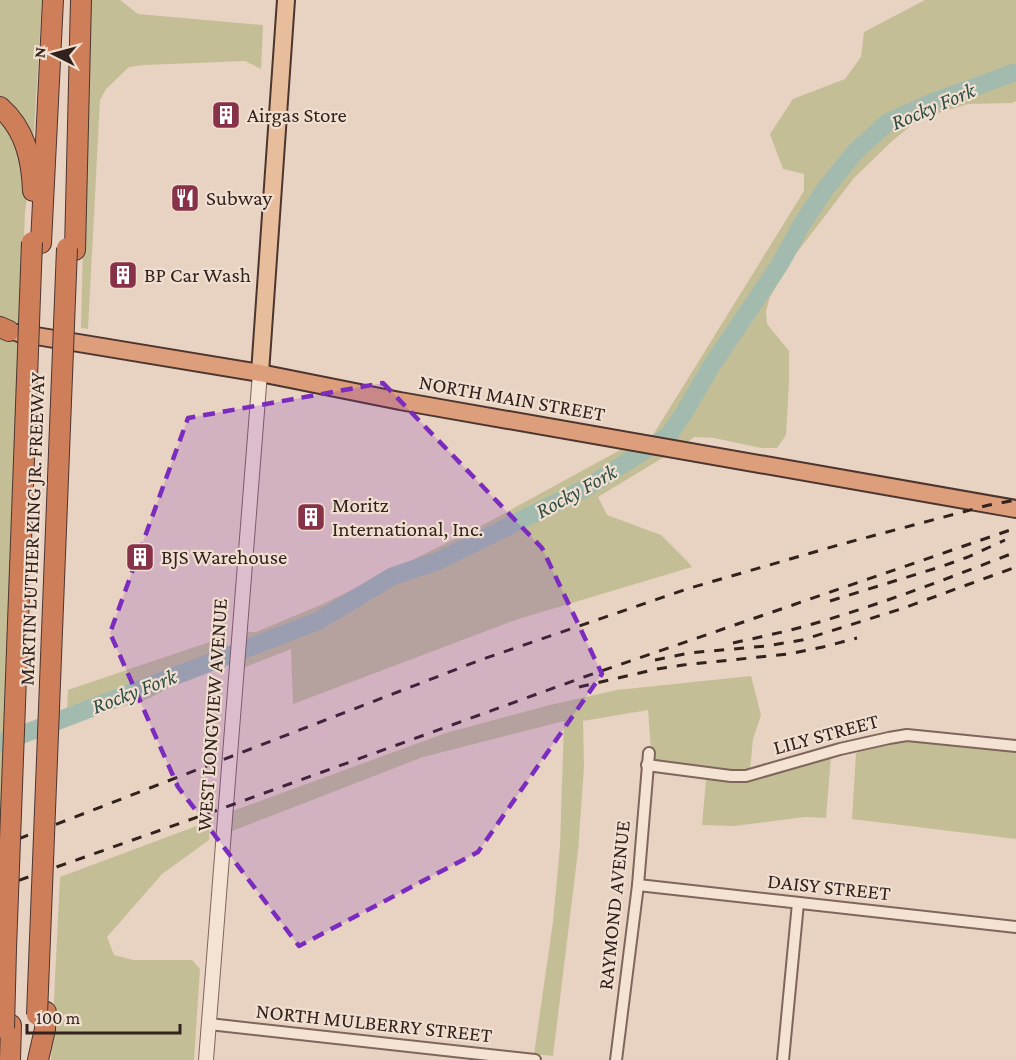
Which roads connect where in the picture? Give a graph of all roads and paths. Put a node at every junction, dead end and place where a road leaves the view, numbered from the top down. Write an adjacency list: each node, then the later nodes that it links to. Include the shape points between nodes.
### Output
1 (53, 0): 6 (highway, MARTIN LUTHER KING JR. FREEWAY)
2 (73, 0): 7 (highway, MARTIN LUTHER KING JR. FREEWAY)
3 (81, 0): 7 (highway)
4 (286, 0): 9 (main road)
5 (0, 107): 6 (highway, via 26,143 33,178)
6 (37, 242): 18 (highway, MARTIN LUTHER KING JR. FREEWAY)
7 (71, 249): 19 (highway, MARTIN LUTHER KING JR. FREEWAY, bridge, via 42,1014)
8 (3, 329): 9 (highway, NORTH MAIN STREET)
9 (260, 373): 10 (highway, NORTH MAIN STREET); 17 (street, WEST LONGVIEW AVENUE)
10 (1016, 509)
11 (1016, 746): 13 (street, LILY STREET, via 907,735 746,776)
12 (649, 753): 13 (street, RAYMOND AVENUE)
13 (647, 765): 14 (street, RAYMOND AVENUE)
14 (638, 885): 15 (street, DAISY STREET); 22 (street, RAYMOND AVENUE)
15 (798, 903): 16 (street, DAISY STREET); 23 (street)
16 (1016, 927)
17 (209, 1024): 20 (street, WEST LONGVIEW AVENUE); 21 (street, NORTH MULBERRY STREET)
18 (8, 1060)
19 (36, 1060)
20 (206, 1060)
21 (536, 1060)
22 (616, 1060)
23 (783, 1060)

